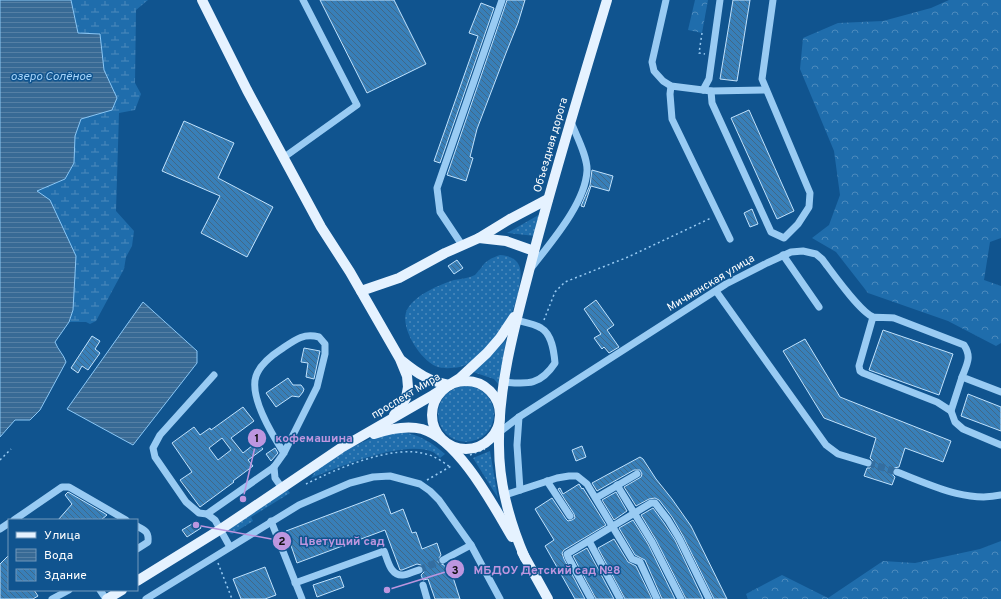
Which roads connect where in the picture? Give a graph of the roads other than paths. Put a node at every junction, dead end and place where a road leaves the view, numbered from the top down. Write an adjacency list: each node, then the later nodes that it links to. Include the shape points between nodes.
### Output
1 (202, 0): 13 (main road)
2 (303, 0): 13 (street, via 357,105)
3 (502, 0): 17 (street, via 437,188 440,212)
4 (607, 0): 12 (main road, Объездная дорога)
5 (666, 0): 8 (street, via 652,67 663,81)
6 (720, 0): 9 (street, via 709,79)
7 (772, 0): 10 (street, via 762,79)
8 (671, 86): 9 (street); 16 (street, via 672,119)
9 (703, 90): 11 (street)
10 (766, 90): 11 (street); 11 (street, via 810,193 809,207 798,224 784,238 771,232 717,114 712,102)
11 (712, 92)
12 (571, 122): 14 (main road, Объездная дорога); 20 (street, via 586,160 584,185 577,204)
13 (283, 158): 21 (main road, via 320,227)
14 (548, 199): 15 (main road); 18 (main road, Объездная дорога)
15 (479, 238): 17 (main road); 18 (main road, via 506,241)
16 (730, 239)
17 (462, 245): 21 (main road, via 399,278)
18 (534, 251): 20 (main road, Объездная дорога)
19 (783, 255): 22 (street, Мичманская улица); 24 (street); 25 (street, Мичманская улица, via 803,251 816,254 863,310)
20 (528, 272): 23 (main road, Объездная дорога)
21 (361, 291): 27 (main road)
22 (716, 291): 35 (street, Мичманская улица); 43 (street, via 826,444 838,454)
23 (521, 298): 26 (main road); 31 (main road, проспект Мира, via 513,319 500,338 473,367)
24 (819, 307)
25 (873, 317): 29 (street, via 894,318 964,345 969,359); 33 (street, via 859,366 860,371 937,402)
26 (516, 320): 30 (main road); 30 (street, via 541,328 546,333 552,343 555,363 543,377 526,384)
27 (400, 359): 31 (main road, via 424,377); 36 (main road, via 407,376 408,387 406,398)
28 (214, 375): 55 (street, via 160,435 153,448 155,457 186,502 199,513)
29 (962, 376): 32 (street); 33 (street)
30 (503, 382): 34 (main road)
31 (449, 385): 34 (main road, via 470,381 483,385 494,394); 36 (main road, проспект Мира); 38 (main road, via 435,399 432,412 433,426)
32 (1001, 392)
33 (951, 411): 40 (street, via 955,422 963,429)
34 (500, 415): 37 (main road); 39 (main road, via 497,428)
35 (519, 417): 37 (street, Мичманская улица); 50 (street, via 517,446)
36 (390, 420): 41 (main road, проспект Мира)
37 (499, 432): 39 (street, Мичманская улица); 51 (main road)
38 (442, 439): 39 (main road, via 456,448 465,449 481,446); 41 (main road, via 431,432 409,427 370,435); 67 (main road, via 461,459 490,500)
39 (488, 441)
40 (1001, 445)
41 (341, 448): 49 (main road, проспект Мира)
42 (284, 453): 42 (street, via 317,387 325,354 324,344 319,337 312,335 302,336 266,360 256,377 254,393 269,430); 44 (street)
43 (868, 463)
44 (274, 467): 49 (street, via 275,478); 55 (street)
45 (897, 472): 52 (street, via 955,493 977,496)
46 (637, 474): 48 (street)
47 (548, 481): 50 (street); 53 (street, via 577,476 587,484); 56 (street)
48 (618, 485): 53 (street); 54 (street)
49 (282, 488): 62 (main road, проспект Мира)
50 (520, 490): 51 (street)
51 (504, 495): 67 (main road)
52 (1001, 495)
53 (596, 498): 60 (street)
54 (635, 513): 60 (street); 85 (street); 86 (street, via 651,503 658,505 679,538)
55 (207, 514): 62 (street)
56 (570, 516)
57 (15, 519): 58 (street, via 62,487 69,487)
58 (124, 519)
59 (271, 522): 64 (street, via 299,505 328,492 373,478 390,476 420,484 430,491); 65 (street); 71 (street)
60 (613, 526): 63 (street); 84 (street, via 632,559 640,562)
61 (138, 527): 66 (street, via 149,535 148,542)
62 (221, 529): 65 (street); 70 (main road, проспект Мира)
63 (588, 541): 82 (street, via 567,556); 83 (street)
64 (471, 545): 68 (street); 80 (street)
65 (230, 547): 77 (street)
66 (138, 548)
67 (525, 558): 81 (main road)
68 (443, 560)
69 (419, 570): 71 (street, via 402,576 395,573 384,551)
70 (138, 580)
71 (295, 583): 78 (street)
72 (423, 585): 79 (street)
73 (67, 591): 75 (street)
74 (120, 591): 76 (main road)
75 (52, 599)
76 (106, 599)
77 (146, 599)
78 (302, 599)
79 (427, 599)
80 (500, 599)
81 (548, 599)
82 (590, 599)
83 (620, 599)
84 (657, 599)
85 (681, 599)
86 (709, 599)

